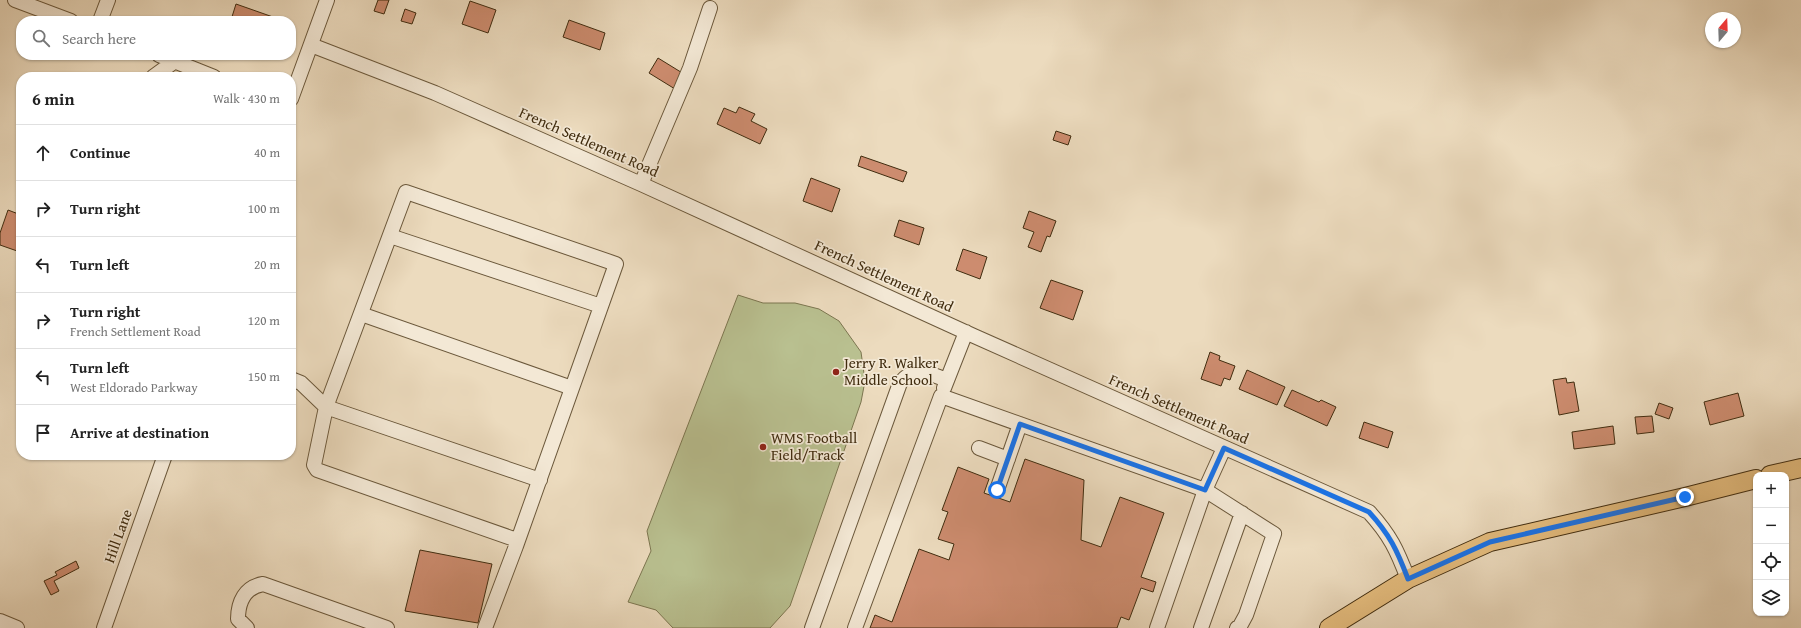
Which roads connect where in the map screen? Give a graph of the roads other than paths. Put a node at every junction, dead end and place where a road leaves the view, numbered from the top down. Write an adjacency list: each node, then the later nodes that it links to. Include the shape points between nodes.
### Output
1 (15, 0): 5 (street)
2 (108, 0): 6 (street)
3 (326, 0): 7 (street)
4 (710, 8): 12 (street, via 690,68)
5 (58, 16)
6 (102, 16)
7 (311, 45): 11 (street); 12 (street, French Settlement Road, via 435,93)
8 (175, 61): 9 (street); 10 (street)
9 (160, 72)
10 (202, 72)
11 (296, 86)
12 (641, 184): 16 (street, French Settlement Road)
13 (390, 236): 14 (street); 14 (street, via 406,192 616,264); 15 (street)
14 (601, 306): 19 (street)
15 (360, 314): 19 (street); 21 (street)
16 (966, 332): 17 (street); 24 (street, French Settlement Road)
17 (947, 380): 20 (street); 42 (street, via 919,370 908,374 900,383)
18 (296, 381): 21 (street)
19 (572, 388): 29 (street)
20 (941, 396): 22 (street); 43 (street)
21 (326, 407): 29 (street); 34 (street, via 314,466 317,470 514,539)
22 (1020, 424): 25 (street); 32 (street)
23 (980, 448): 25 (street)
24 (1224, 448): 32 (street); 35 (street, French Settlement Road, via 1369,512 1383,527 1395,546)
25 (1008, 459): 31 (street)
26 (163, 460): 38 (street, Hill Lane)
27 (1801, 468): 28 (main road)
28 (1783, 472)
29 (540, 480): 34 (street)
30 (1753, 480): 35 (main road, via 1490,542)
31 (997, 490)
32 (1205, 490): 33 (street); 44 (street)
33 (1242, 513): 45 (street); 46 (street, via 1274,534 1246,615)
34 (516, 546): 41 (street)
35 (1408, 579): 47 (main road)
36 (0, 621): 37 (street)
37 (17, 628)
38 (104, 628)
39 (246, 628): 40 (street, via 238,619 238,609 245,594 251,588 263,584)
40 (387, 628)
41 (485, 628)
42 (812, 628)
43 (855, 628)
44 (1157, 628)
45 (1201, 628)
46 (1237, 628)
47 (1329, 628)

